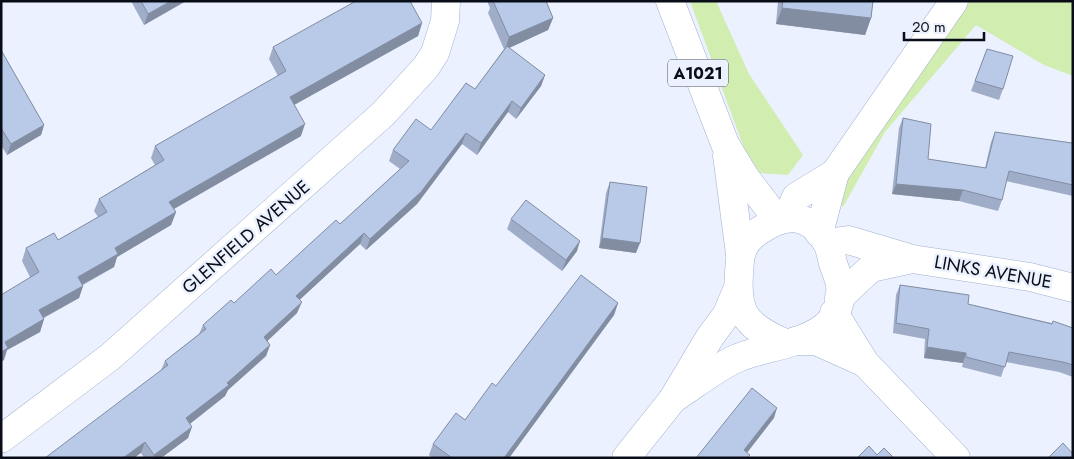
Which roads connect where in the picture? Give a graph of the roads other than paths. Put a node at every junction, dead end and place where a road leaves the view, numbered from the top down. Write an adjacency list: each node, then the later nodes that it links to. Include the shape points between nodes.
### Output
1 (446, 1): 16 (street, GLENFIELD AVENUE, via 445,22 435,53 383,114 110,357)
2 (670, 1): 4 (street, A1021)
3 (954, 1): 5 (street)
4 (726, 144): 6 (street, A1021, via 745,177); 8 (street, A1021)
5 (834, 172): 6 (street, via 796,197); 7 (street)
6 (782, 218): 7 (street, via 807,222); 8 (street, via 750,238)
7 (823, 238): 9 (street, LINKS AVENUE, via 848,240); 12 (street, via 840,284)
8 (740, 254): 11 (street)
9 (912, 258): 10 (street, LINKS AVENUE, via 1030,277); 12 (street, LINKS AVENUE, via 870,268)
10 (1073, 288)
11 (737, 290): 13 (street, via 743,311 753,326 760,332); 15 (street, via 727,314)
12 (837, 305): 13 (street, via 822,329 811,337); 14 (street)
13 (791, 342): 14 (street, via 816,341); 15 (street, via 734,360)
14 (865, 363): 18 (street)
15 (673, 399): 17 (street)
16 (1, 439)
17 (626, 458)
18 (956, 458)

